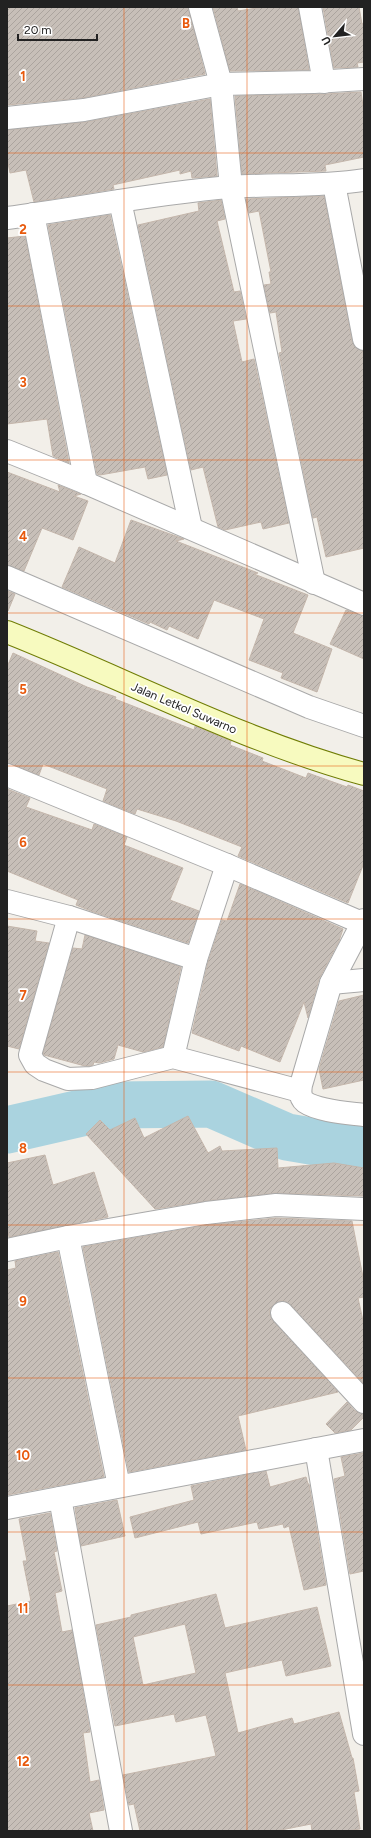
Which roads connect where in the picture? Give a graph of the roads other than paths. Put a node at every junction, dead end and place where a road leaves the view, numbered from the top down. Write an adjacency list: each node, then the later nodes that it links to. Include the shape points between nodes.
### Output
1 (200, 7): 5 (street)
2 (310, 7): 4 (street)
3 (364, 79): 4 (street)
4 (324, 82): 5 (street)
5 (221, 84): 6 (street, via 84,110); 9 (street)
6 (7, 118)
7 (364, 180): 8 (street)
8 (334, 184): 9 (street); 13 (street)
9 (231, 187): 10 (street); 18 (street)
10 (120, 201): 11 (street); 16 (street)
11 (33, 214): 12 (street); 15 (street)
12 (7, 218)
13 (364, 339)
14 (7, 451): 15 (street)
15 (86, 483): 16 (street)
16 (190, 528): 18 (street)
17 (7, 577): 21 (street, via 309,707)
18 (314, 583): 19 (street)
19 (364, 604)
20 (7, 632): 22 (street, Jalan Letkol Suwarno, via 277,747)
21 (364, 726)
22 (364, 774)
23 (7, 775): 24 (street)
24 (227, 865): 27 (street); 28 (street)
25 (9, 903): 26 (street)
26 (69, 917): 28 (street); 31 (street, via 30,1055 35,1064 68,1079 92,1078)
27 (363, 922): 30 (street)
28 (196, 959): 31 (street)
29 (364, 980): 30 (street)
30 (331, 983): 32 (street)
31 (173, 1057): 32 (street)
32 (300, 1091): 33 (street, via 305,1102 318,1108)
33 (364, 1115)
34 (364, 1209): 35 (street, via 276,1205 206,1213)
35 (68, 1237): 36 (street); 41 (street)
36 (7, 1250)
37 (282, 1313): 38 (street)
38 (364, 1402)
39 (364, 1440): 40 (street)
40 (316, 1448): 41 (street); 44 (street)
41 (119, 1486): 42 (street)
42 (60, 1498): 43 (street); 45 (street)
43 (7, 1508)
44 (364, 1734)
45 (120, 1831)

